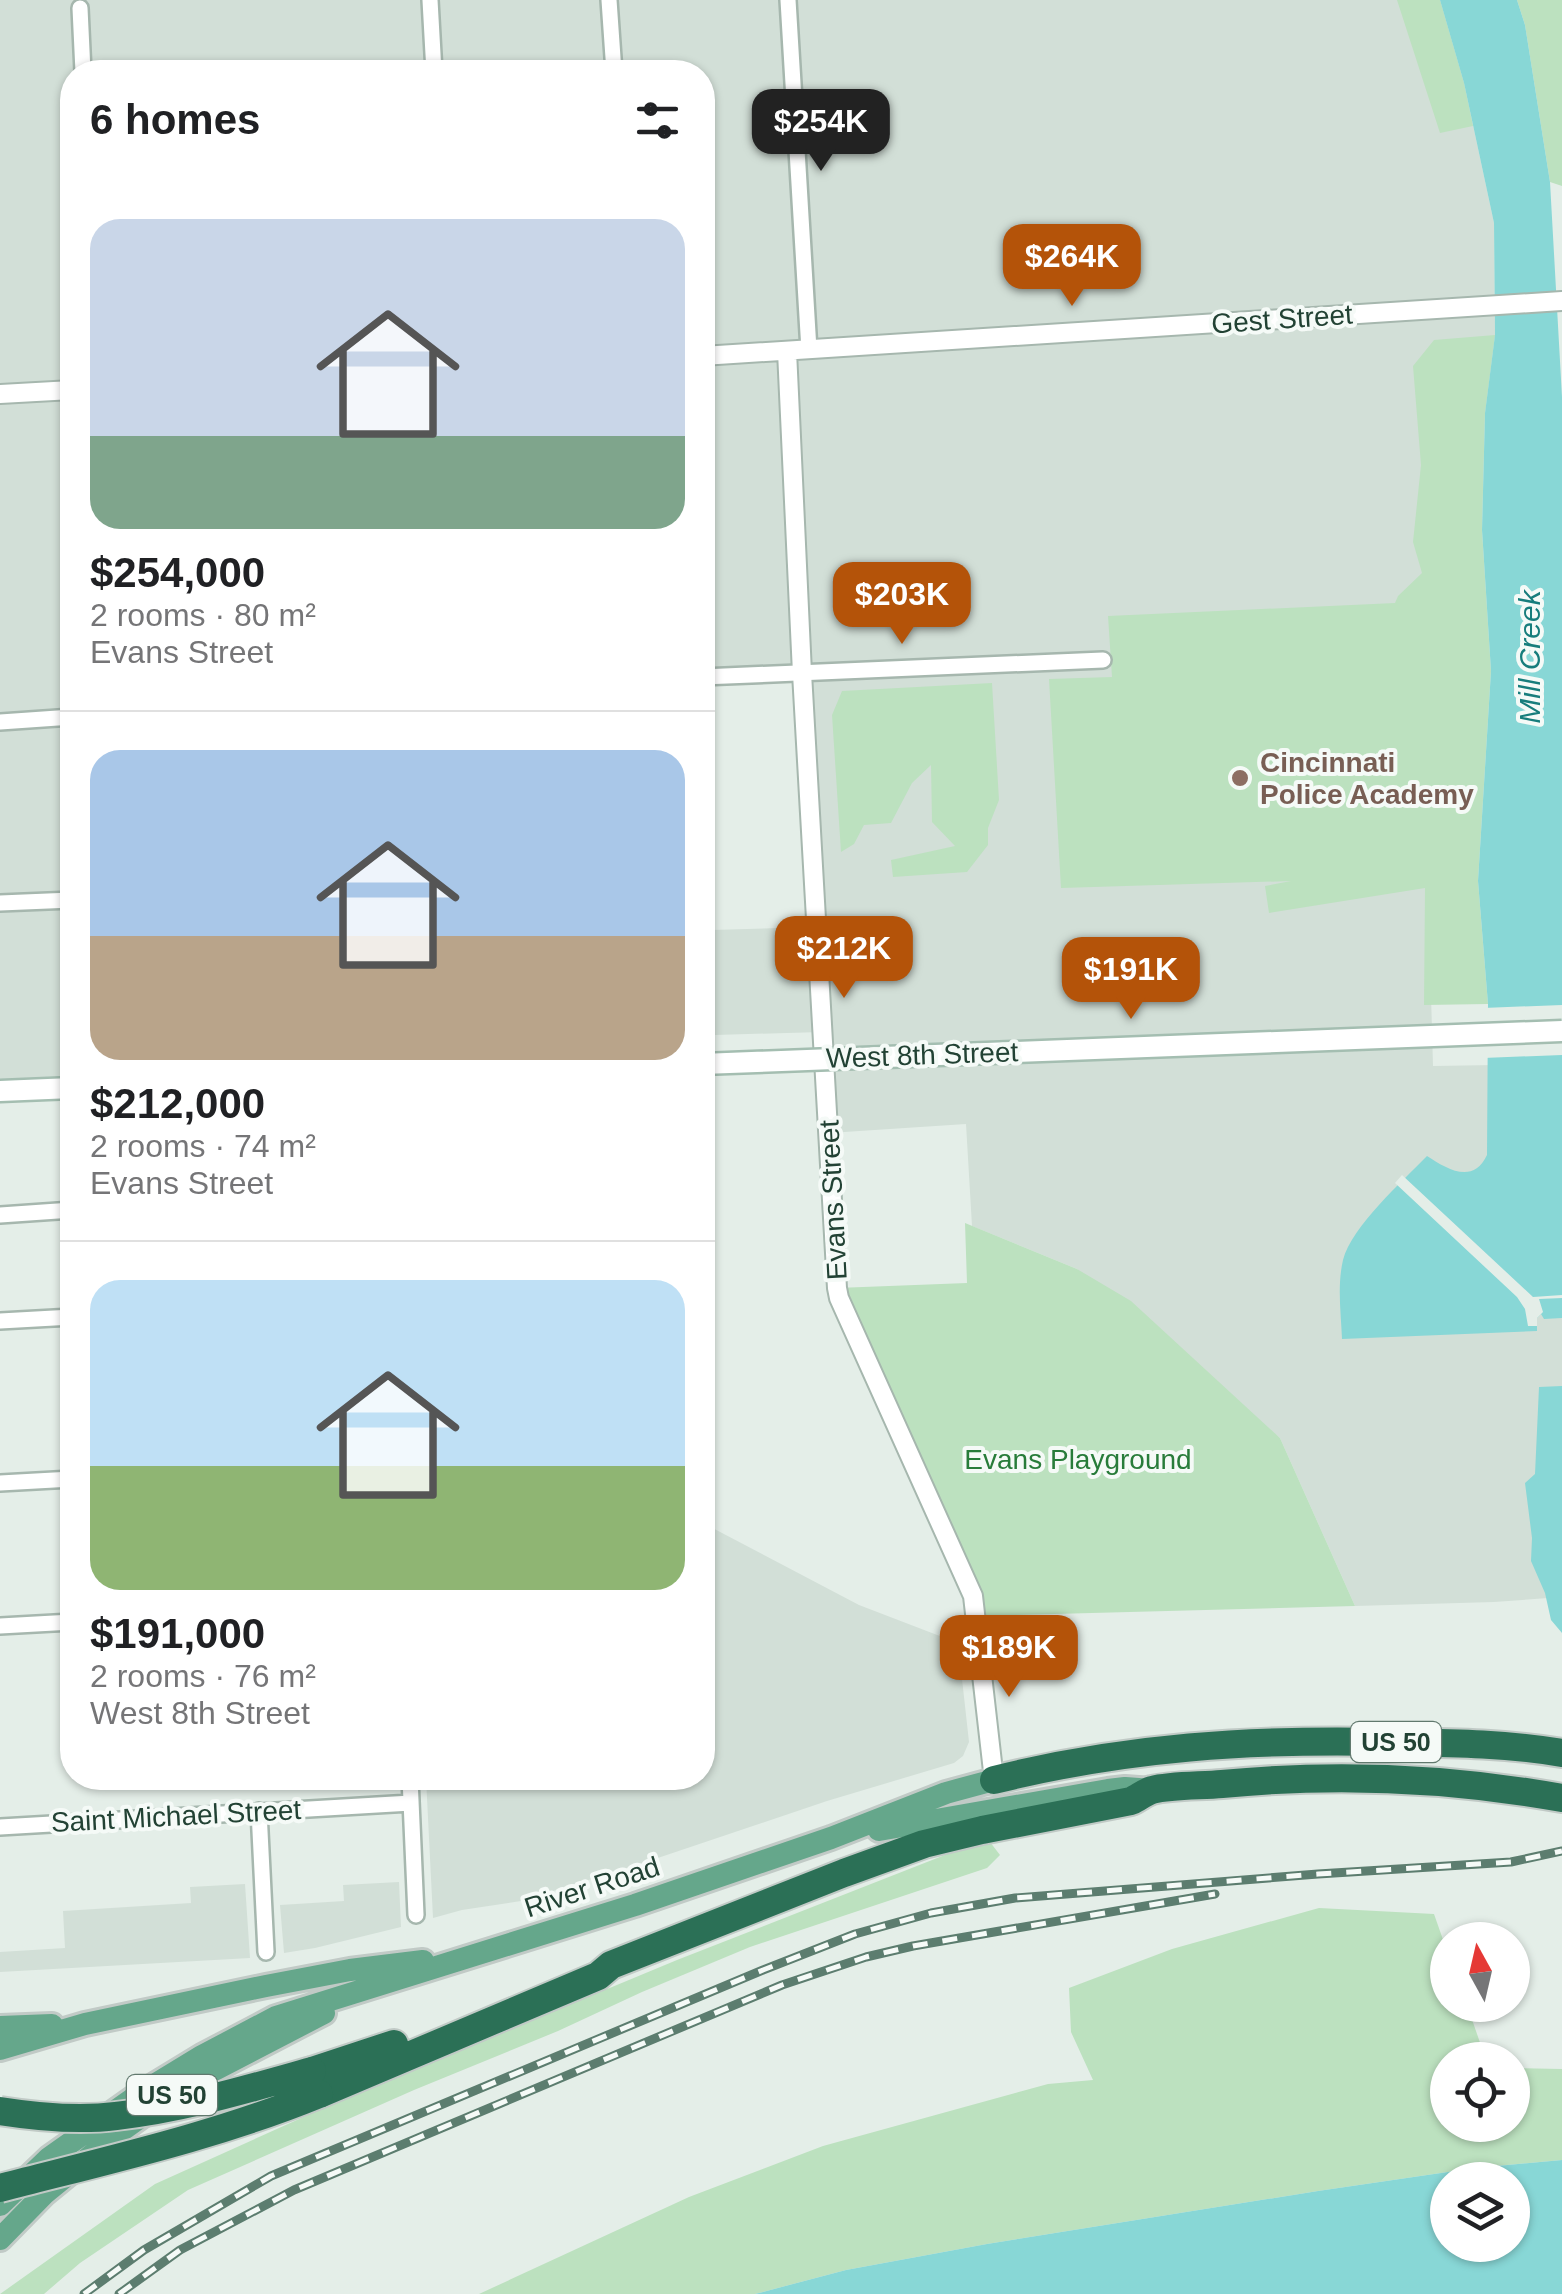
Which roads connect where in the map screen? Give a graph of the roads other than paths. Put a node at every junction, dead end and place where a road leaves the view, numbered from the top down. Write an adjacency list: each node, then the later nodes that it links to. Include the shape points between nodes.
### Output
1 (430, 0): 6 (street)
2 (609, 0): 7 (street)
3 (788, 0): 9 (street)
4 (80, 8): 5 (street)
5 (83, 60)
6 (433, 60)
7 (613, 60)
8 (1562, 301): 9 (street, Gest Street)
9 (810, 350): 10 (street, Gest Street)
10 (787, 351): 11 (street, Gest Street); 15 (street, Evans Street)
11 (715, 355)
12 (60, 391): 13 (street)
13 (0, 394)
14 (1102, 660): 15 (street)
15 (802, 674): 16 (street); 34 (street, Evans Street, via 837,1288 972,1596)
16 (715, 677)
17 (60, 718): 18 (street)
18 (0, 722)
19 (60, 900): 20 (street)
20 (0, 903)
21 (1562, 1030): 22 (main road, West 8th Street, bridge)
22 (715, 1063)
23 (60, 1088): 24 (main road)
24 (0, 1091)
25 (60, 1211): 26 (street)
26 (0, 1215)
27 (60, 1318): 28 (street)
28 (0, 1321)
29 (60, 1480): 30 (street)
30 (0, 1483)
31 (60, 1623): 32 (street)
32 (0, 1626)
33 (1562, 1754): 34 (highway, US 50, via 1454,1742 1228,1743 1054,1765)
34 (994, 1780): 41 (main road, River Road / US 50)
35 (411, 1790): 38 (street)
36 (1109, 1797): 37 (highway, US 50, via 1131,1801 1152,1790 1323,1779); 41 (main road, River Road / US 50); 49 (highway, via 924,1844 611,1966 574,1974)
37 (1562, 1798)
38 (412, 1803): 39 (street, Saint Michael Street); 42 (street)
39 (259, 1810): 40 (street, Saint Michael Street); 43 (street)
40 (0, 1827)
41 (831, 1838): 44 (main road, River Road / US 50)
42 (416, 1916)
43 (266, 1952)
44 (476, 1954): 45 (main road, River Road / US 50); 46 (main road, via 350,1970)
45 (371, 1989): 52 (main road, River Road / US 50, via 276,2017 202,2056 73,2140); 53 (main road, River Road / US 50, via 161,2102 58,2183)
46 (85, 2024): 47 (main road); 48 (main road)
47 (0, 2027)
48 (0, 2049)
49 (315, 2083): 50 (highway, bridge, via 113,2117); 51 (highway, bridge, via 265,2116)
50 (0, 2111)
51 (0, 2188)
52 (0, 2205)
53 (0, 2239)

